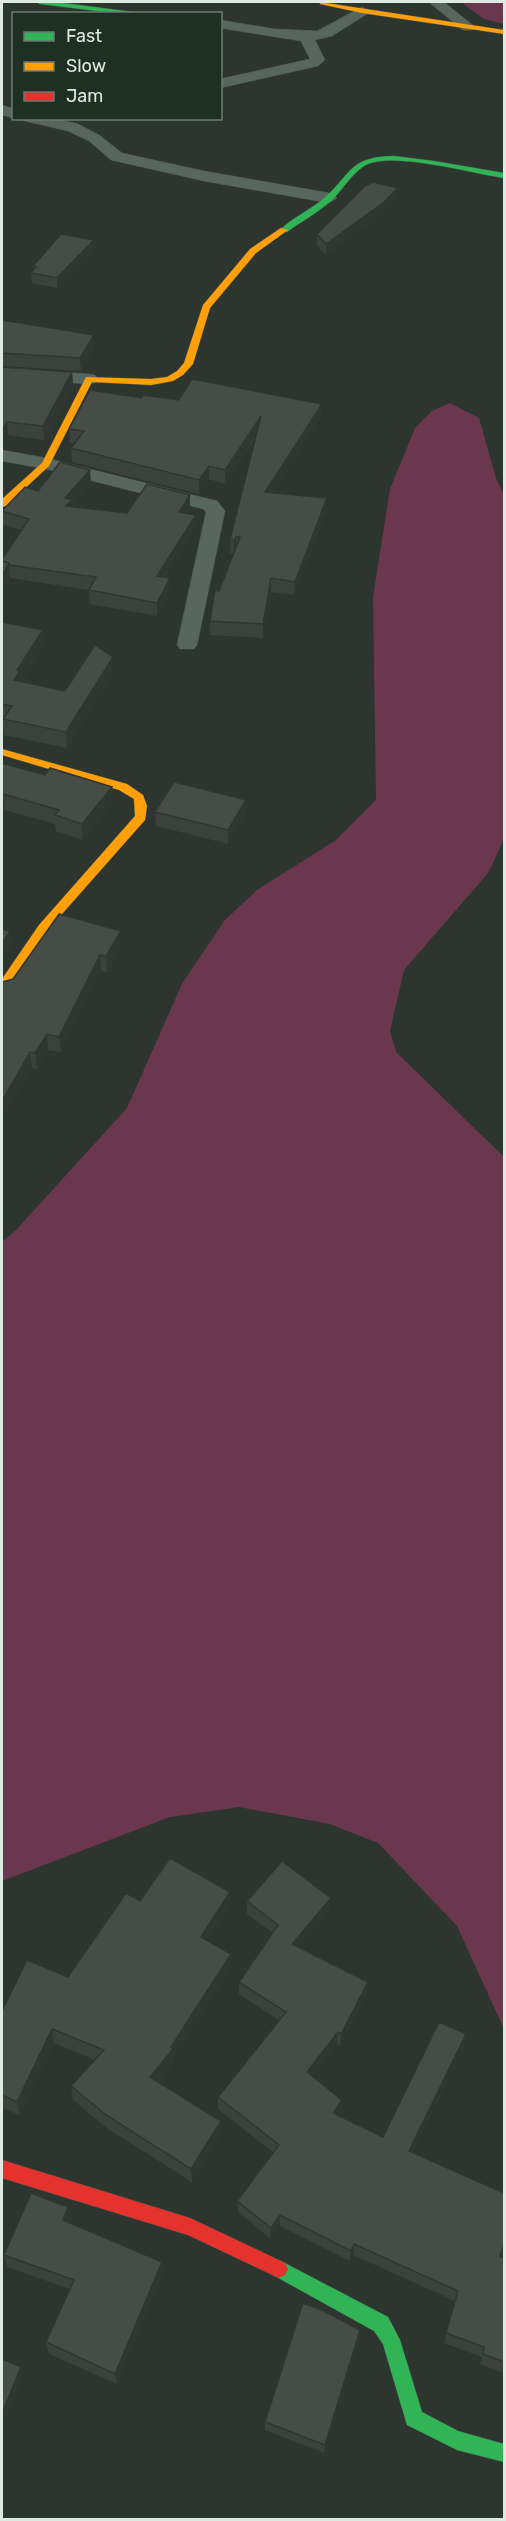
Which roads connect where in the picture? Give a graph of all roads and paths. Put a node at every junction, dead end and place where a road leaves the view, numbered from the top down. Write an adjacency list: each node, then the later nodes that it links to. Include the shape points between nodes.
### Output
1 (40, 2): 5 (street)
2 (324, 2): 4 (street)
3 (436, 2): 7 (street)
4 (363, 11): 7 (street); 9 (street, via 326,34)
5 (128, 12)
6 (222, 24): 9 (street)
7 (468, 27): 8 (street)
8 (504, 32)
9 (307, 37): 10 (street, via 318,57 313,63)
10 (222, 84)
11 (40, 120): 13 (street, via 73,127 117,157)
12 (504, 176): 13 (street, via 383,159 366,162 356,169)
13 (329, 198): 15 (street, via 253,251 206,307 188,364 180,373 151,382)
14 (2, 373): 15 (street)
15 (89, 379): 17 (street)
16 (2, 456): 17 (street)
17 (46, 464): 18 (street); 19 (street, via 197,500 216,511)
18 (2, 504)
19 (187, 645)
20 (2, 752): 21 (street, via 123,787 140,795 144,803 141,817 43,928)
21 (2, 987)
22 (2, 2169): 23 (street, via 190,2227 361,2312 381,2324 391,2340 414,2418 441,2434)
23 (504, 2453)

